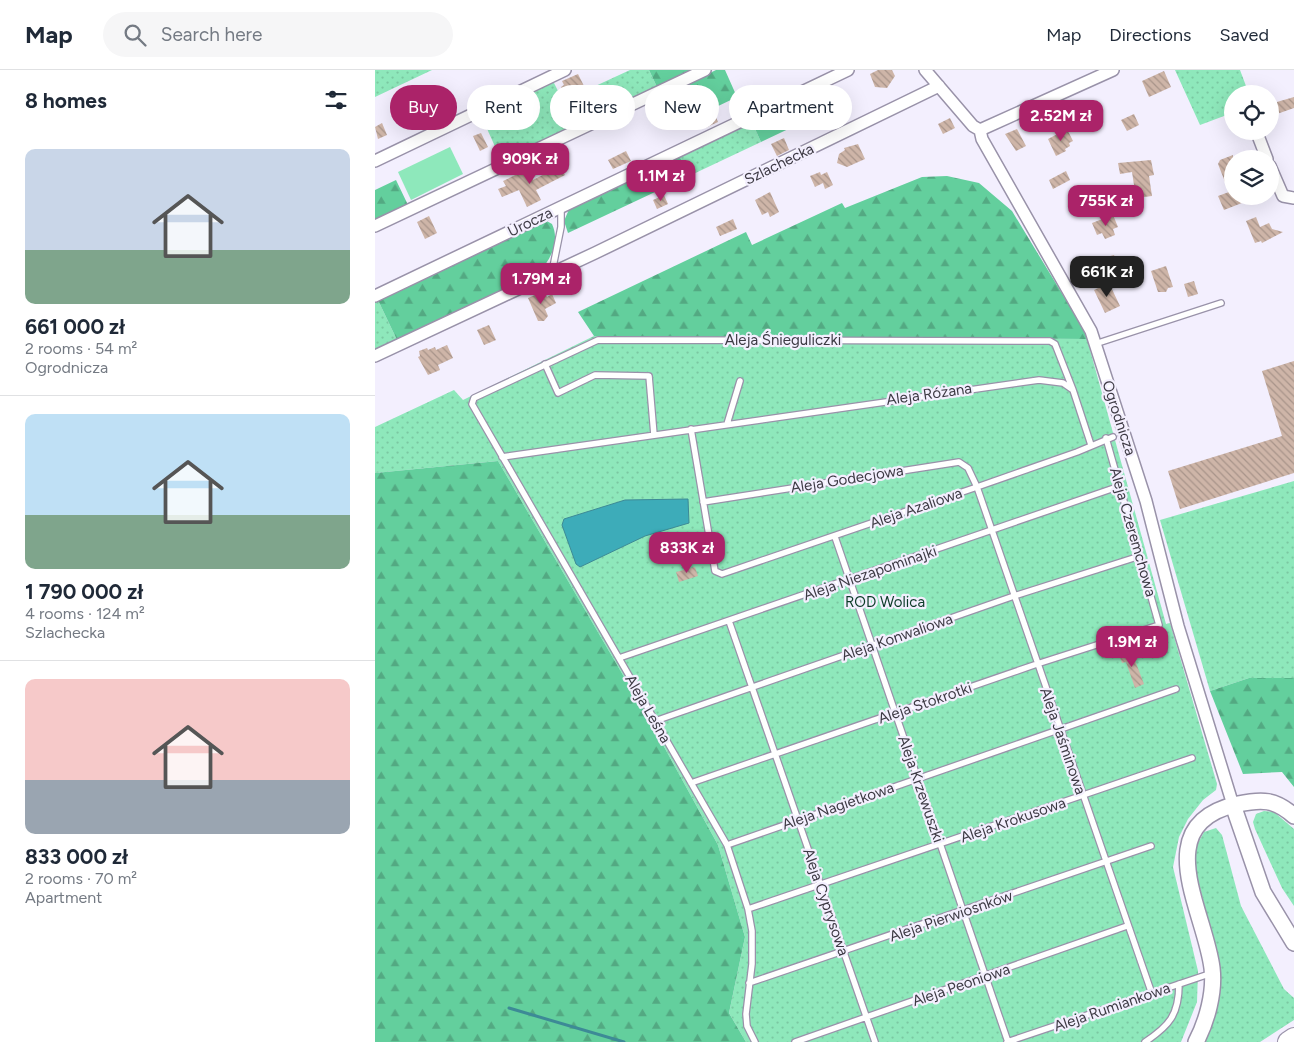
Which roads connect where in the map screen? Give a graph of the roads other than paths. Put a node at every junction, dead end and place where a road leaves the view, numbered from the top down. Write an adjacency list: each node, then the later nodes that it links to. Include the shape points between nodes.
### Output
1 (565, 70): 8 (street)
2 (705, 70): 12 (street)
3 (848, 70): 11 (street, Urocza)
4 (925, 70): 6 (street, Ogrodnicza)
5 (1113, 70): 7 (street)
6 (939, 86): 7 (street, Ogrodnicza); 13 (street, Szlachecka)
7 (980, 130): 16 (street, Ogrodnicza, via 982,139 1091,331)
8 (375, 161)
9 (1279, 187): 10 (street, via 1283,196)
10 (1294, 198)
11 (561, 207): 13 (lane, via 561,228); 14 (street, Urocza)
12 (375, 226)
13 (552, 272): 17 (street, Szlachecka)
14 (375, 296)
15 (1221, 302): 16 (lane)
16 (1095, 344): 51 (street, Ogrodnicza, via 1146,501 1178,626)
17 (375, 356)
18 (545, 364): 20 (lane, Aleja Śnieguliczki, via 598,340 1050,342 1055,344); 21 (lane, Aleja Śnieguliczki); 24 (lane, via 558,393 595,375 649,376)
19 (740, 381): 22 (lane)
20 (1073, 390): 22 (lane, Aleja Różana, via 1051,381 1020,381); 26 (lane)
21 (474, 398): 27 (lane, Aleja Leśna, via 472,404)
22 (727, 424): 23 (lane, Aleja Różana)
23 (691, 429): 24 (lane, Aleja Różana); 30 (lane)
24 (654, 434): 27 (lane, Aleja Różana)
25 (1109, 437): 26 (lane, Aleja Azaliowa); 28 (lane, Aleja Czeremchowa)
26 (1091, 445): 29 (lane, Aleja Azaliowa)
27 (502, 457): 39 (lane, Aleja Leśna)
28 (1120, 486): 31 (lane, Aleja Niezapominajki); 33 (lane, Aleja Czeremchowa)
29 (977, 487): 30 (lane, Aleja Godecjowa, via 967,468 959,462); 31 (lane, Aleja Jaśminowa); 32 (lane, Aleja Azaliowa)
30 (703, 502): 32 (lane, Aleja Azaliowa, via 717,573)
31 (991, 531): 34 (lane, Aleja Niezapominajki); 35 (lane, Aleja Jaśminowa)
32 (835, 537): 34 (lane, Aleja Krzewuszki)
33 (1140, 556): 35 (lane, Aleja Konwaliowa); 37 (lane, Aleja Czeremchowa)
34 (849, 580): 36 (lane, Aleja Niezapominajki); 38 (lane, Aleja Krzewuszki)
35 (1013, 596): 38 (lane, Aleja Konwaliowa); 40 (lane, Aleja Jaśminowa)
36 (729, 621): 39 (lane, Aleja Niezapominajki); 41 (lane, Aleja Cyprysowa)
37 (1159, 625): 40 (lane, Aleja Stokrotki)
38 (872, 646): 41 (lane, Aleja Konwaliowa); 43 (lane, Aleja Krzewuszki)
39 (619, 658): 44 (lane, Aleja Leśna)
40 (1037, 664): 43 (lane, Aleja Stokrotki); 45 (lane, Aleja Jaśminowa)
41 (752, 687): 44 (lane, Aleja Konwaliowa); 46 (lane, Aleja Cyprysowa)
42 (1176, 689): 45 (lane, Aleja Nagietkowa)
43 (895, 713): 46 (lane, Aleja Stokrotki); 48 (lane, Aleja Krzewuszki)
44 (655, 721): 49 (lane, Aleja Leśna)
45 (1059, 730): 48 (lane, Aleja Nagietkowa); 50 (lane, Aleja Jaśminowa)
46 (776, 754): 49 (lane, Aleja Stokrotki); 53 (lane, Aleja Cyprysowa)
47 (1192, 758): 50 (lane, Aleja Krokusowa)
48 (917, 778): 53 (lane, Aleja Nagietkowa); 55 (lane, Aleja Krzewuszki)
49 (691, 783): 54 (lane, Aleja Leśna)
50 (1082, 796): 55 (lane, Aleja Krokusowa); 57 (lane, Aleja Jaśminowa)
51 (1233, 805): 52 (street, via 1263,800 1282,806); 62 (street, via 1263,892); 64 (street, via 1214,810 1203,818 1195,827 1188,848 1187,871)
52 (1294, 816)
53 (798, 819): 54 (lane, Aleja Nagietkowa); 58 (lane, Aleja Cyprysowa)
54 (727, 845): 59 (lane, Aleja Leśna)
55 (940, 845): 58 (lane, Aleja Krokusowa); 60 (lane, Aleja Krzewuszki)
56 (1151, 846): 57 (lane, Aleja Pierwiosnków)
57 (1105, 863): 60 (lane, Aleja Pierwiosnków); 61 (lane, Aleja Jaśminowa)
58 (821, 885): 59 (lane, Aleja Krokusowa); 63 (lane, Aleja Cyprysowa)
59 (748, 908): 66 (lane, Aleja Leśna, via 752,950)
60 (963, 912): 63 (lane, Aleja Pierwiosnków); 65 (lane, Aleja Krzewuszki)
61 (1127, 926): 65 (lane, Aleja Peoniowa); 68 (lane, Aleja Jaśminowa)
62 (1294, 943)
63 (843, 952): 66 (lane, Aleja Pierwiosnków); 69 (lane, Aleja Cyprysowa)
64 (1212, 973): 67 (lane, Aleja Rumiankowa); 76 (street, via 1210,1000 1202,1030)
65 (985, 977): 69 (lane, Aleja Peoniowa); 74 (lane, Aleja Krzewuszki)
66 (749, 983): 71 (lane, Aleja Leśna, via 747,1026)
67 (1179, 984): 68 (lane, Aleja Rumiankowa); 75 (lane, via 1172,1018 1165,1029)
68 (1152, 994): 74 (lane, Aleja Rumiankowa)
69 (867, 1018): 72 (lane, Aleja Peoniowa); 73 (lane, Aleja Cyprysowa)
70 (1294, 1038): 77 (highway)
71 (755, 1042)
72 (795, 1042)
73 (875, 1042)
74 (1008, 1042)
75 (1145, 1042)
76 (1195, 1042)
77 (1288, 1042)

